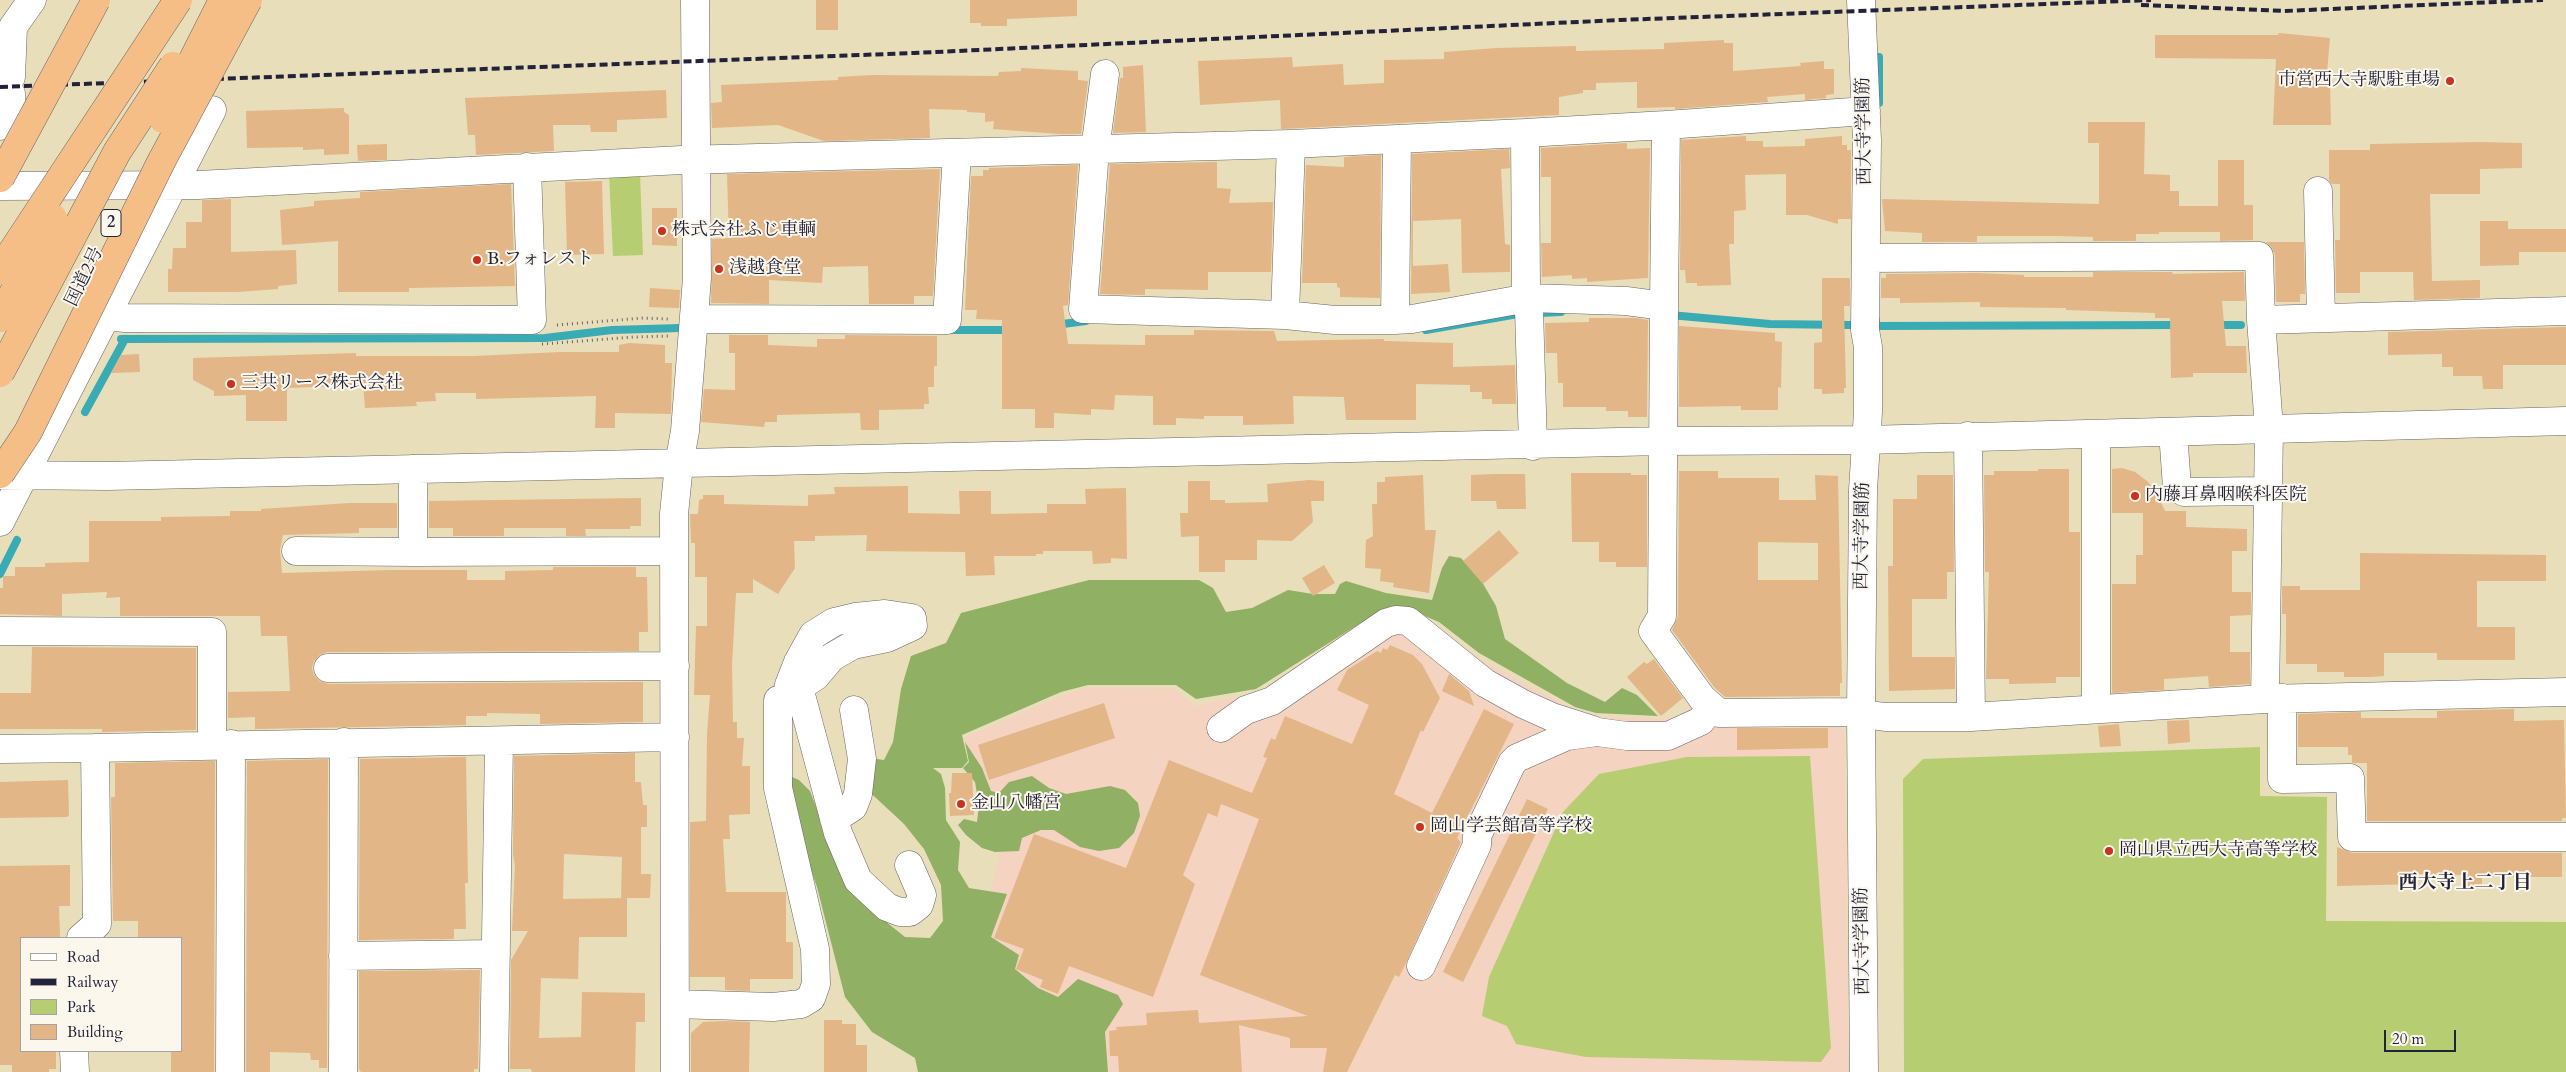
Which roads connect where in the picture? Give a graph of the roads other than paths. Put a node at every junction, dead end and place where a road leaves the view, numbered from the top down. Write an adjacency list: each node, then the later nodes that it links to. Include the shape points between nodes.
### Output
1 (32, 0): 14 (street, via 13,27 11,102)
2 (96, 0): 22 (highway, bridge)
3 (178, 0): 9 (highway, bridge)
4 (215, 0): 38 (highway, bridge, via 117,152)
5 (223, 0): 47 (highway, 国道2号 / 2, bridge)
6 (248, 0): 50 (highway, bridge, via 161,162)
7 (695, 0): 20 (street)
8 (1862, 0): 12 (street, 西大寺学園筋)
9 (139, 56): 27 (highway, bridge); 33 (highway, bridge)
10 (1104, 74): 18 (street)
11 (212, 110): 23 (street)
12 (1866, 111): 13 (street); 26 (street, 西大寺学園筋)
13 (1666, 125): 15 (street); 30 (street)
14 (0, 126)
15 (1525, 133): 16 (street); 28 (street)
16 (1397, 140): 17 (street); 36 (street)
17 (1291, 144): 18 (street, via 1139,146); 31 (street)
18 (1095, 150): 19 (street); 31 (street, via 1083,309)
19 (957, 153): 20 (street); 35 (street, via 948,320)
20 (696, 160): 21 (street); 35 (street)
21 (527, 167): 23 (street); 32 (street, via 532,320)
22 (0, 178)
23 (173, 185): 24 (street); 32 (street)
24 (0, 186)
25 (2318, 190): 34 (street)
26 (1866, 258): 37 (street, via 2259,256); 44 (street, 西大寺学園筋)
27 (0, 270)
28 (1529, 309): 30 (street, via 1626,301); 36 (street); 46 (street)
29 (2566, 312): 34 (street)
30 (1664, 313): 45 (street)
31 (1286, 315): 36 (street, via 1335,320)
32 (104, 316): 50 (street)
33 (0, 318)
34 (2321, 318): 37 (street)
35 (694, 319): 48 (street, via 685,431)
36 (1396, 320)
37 (2261, 320): 40 (street)
38 (0, 373)
39 (2566, 421): 40 (street)
40 (2269, 428): 41 (street); 60 (street)
41 (2173, 432): 42 (street); 51 (street, via 2178,487 2184,492)
42 (2096, 434): 43 (street); 62 (street)
43 (1968, 436): 44 (street); 65 (street)
44 (1866, 440): 45 (street); 64 (street, 西大寺学園筋)
45 (1663, 441): 46 (street); 61 (street, via 1662,616 1653,631)
46 (1533, 446): 48 (street)
47 (0, 447)
48 (679, 464): 49 (street); 53 (street)
49 (413, 469): 50 (street); 55 (street)
50 (8, 475): 52 (street)
51 (2261, 490)
52 (0, 522)
53 (674, 551): 55 (street); 57 (street)
54 (296, 552): 55 (street)
55 (413, 552)
56 (0, 631): 71 (street, via 212,632)
57 (675, 666): 58 (street); 68 (street)
58 (328, 668)
59 (2566, 692): 60 (street)
60 (2274, 698): 62 (street); 75 (street, via 2282,779 2350,778 2352,837)
61 (1711, 706): 64 (street, via 1719,713); 67 (street, via 1701,721 1668,736)
62 (2096, 709): 65 (street)
63 (854, 710): 74 (street, via 862,759 858,794 853,806)
64 (1861, 714): 65 (street, via 1885,718); 88 (street, 西大寺学園筋)
65 (1971, 717)
66 (1220, 728): 67 (street, via 1239,714 1272,701 1386,623 1396,620 1408,621 1485,683 1552,717)
67 (1597, 732): 80 (street, via 1567,736 1512,763)
68 (675, 737): 70 (street); 81 (street)
69 (344, 742): 70 (street); 71 (street); 79 (street)
70 (499, 742): 78 (street)
71 (221, 745): 72 (street); 84 (street)
72 (95, 748): 73 (street); 77 (street, via 97,924)
73 (0, 749)
74 (834, 818): 76 (street, via 858,880 888,907 900,912 910,912 919,905 922,895); 81 (street, via 801,696 789,691 778,700 778,788 815,949 816,984 811,998 801,1004 772,1007)
75 (2566, 837)
76 (909, 866)
77 (82, 937)
78 (496, 954): 79 (street); 86 (street)
79 (343, 956): 85 (street)
80 (1421, 966)
81 (675, 1004): 87 (street)
82 (74, 1052): 83 (street)
83 (75, 1072)
84 (230, 1072)
85 (343, 1072)
86 (494, 1072)
87 (675, 1072)
88 (1864, 1072)

